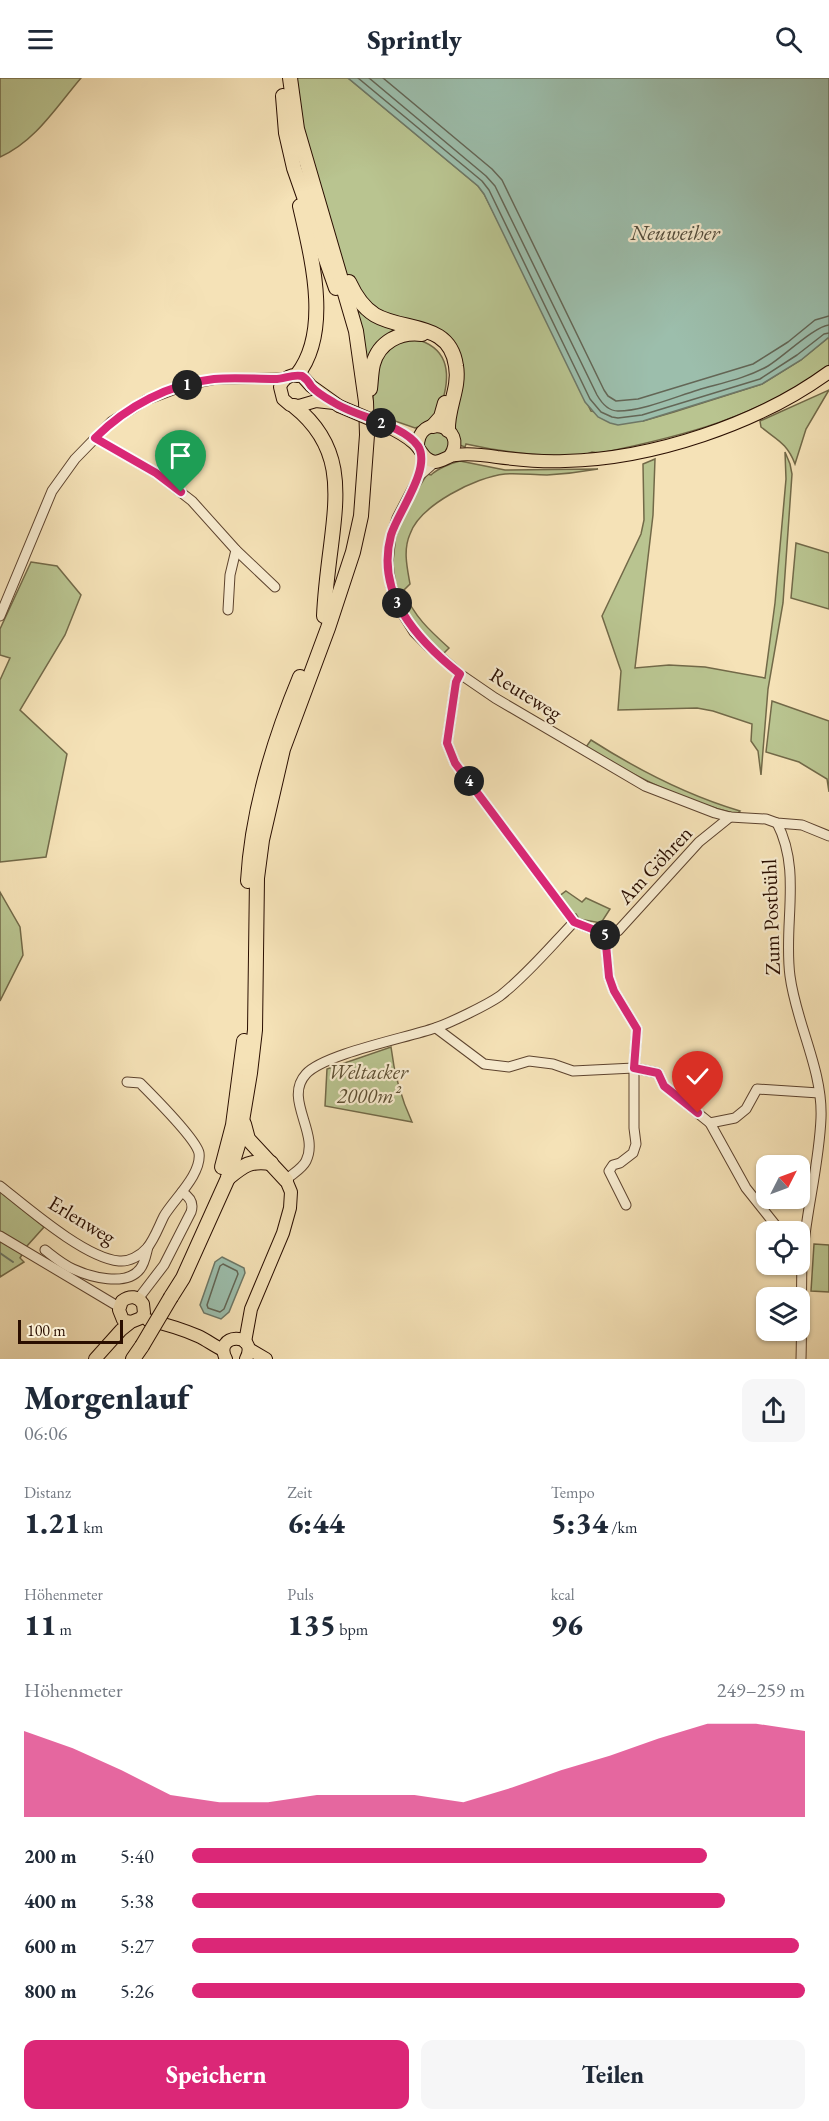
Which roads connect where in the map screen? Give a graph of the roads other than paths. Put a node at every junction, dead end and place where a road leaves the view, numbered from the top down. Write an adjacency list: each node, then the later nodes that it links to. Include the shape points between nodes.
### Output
1 (283, 78): 3 (highway, via 286,133)
2 (290, 78): 4 (highway, via 297,129)
3 (294, 168): 6 (highway, via 316,301 312,345 304,366); 25 (highway, via 337,292 356,391 351,523)
4 (339, 269): 10 (highway, via 356,331); 14 (highway, via 373,314 433,333 451,350 457,374 448,419)
5 (829, 372): 17 (main road, via 753,415 649,451 565,461)
6 (292, 376): 7 (street); 8 (main road, via 306,378); 9 (main road, via 282,383)
7 (251, 379): 9 (street); 15 (street, via 199,382 157,395 111,422)
8 (311, 386): 11 (main road, via 311,395); 12 (main road)
9 (280, 391): 11 (main road, via 283,399)
10 (366, 402): 13 (highway, via 374,361 384,345 401,335 429,336 445,351 451,372 441,417); 36 (highway, via 361,516 353,552 282,749 262,840 257,878 255,1030)
11 (300, 404): 12 (main road); 25 (highway, via 324,439 336,479)
12 (336, 404): 16 (main road, bridge, via 397,430)
13 (433, 426): 14 (main road); 16 (main road, via 426,429)
14 (451, 435): 17 (main road, via 457,444); 18 (main road, via 454,449)
15 (95, 438): 21 (street, via 187,496); 24 (street, via 52,491)
16 (421, 446): 19 (main road); 20 (street, Reuteweg)
17 (480, 455): 18 (main road)
18 (450, 456): 19 (main road)
19 (435, 462): 20 (street, Reuteweg)
20 (419, 476): 26 (street, Reuteweg, via 391,536 391,586 414,632)
21 (236, 550): 22 (street); 23 (street)
22 (275, 587)
23 (228, 610)
24 (0, 616)
25 (324, 616): 44 (highway, via 278,732 260,796 249,864 245,1034 233,1125)
26 (460, 674): 27 (street, Reuteweg, via 645,786); 30 (street, via 447,743 455,763)
27 (729, 817): 28 (street); 31 (street, Am Göhren, via 699,842 618,931)
28 (777, 823): 29 (street, via 802,825); 35 (street, Zum Postbühl, via 791,875 790,976)
29 (829, 836)
30 (574, 922): 31 (street); 32 (street, via 500,996)
31 (605, 934): 33 (street, via 609,977 637,1029)
32 (436, 1028): 33 (street, via 484,1064 509,1068 529,1061 573,1071); 40 (street, via 317,1065 306,1074 298,1096 309,1149 306,1161)
33 (634, 1068): 37 (street, via 658,1073 664,1086); 43 (street, via 636,1144 633,1153 609,1171)
34 (128, 1082): 42 (street, Erlenweg, via 140,1083 199,1151 198,1163)
35 (819, 1093): 37 (street, via 757,1089 746,1109 735,1118); 46 (street, Zum Postbühl, via 821,1118)
36 (243, 1119): 38 (highway, via 248,1139); 39 (highway)
37 (710, 1123): 45 (street, via 746,1188)
38 (271, 1163): 39 (highway, via 246,1164); 40 (highway)
39 (228, 1178): 44 (highway)
40 (286, 1180): 52 (main road, via 291,1192 288,1219)
41 (0, 1186): 48 (street, Erlenweg, via 60,1232 108,1260 122,1262)
42 (182, 1192): 48 (street, Erlenweg); 51 (street, via 191,1200 191,1212 164,1265)
43 (626, 1205)
44 (208, 1221): 54 (highway, bridge, via 183,1278)
45 (772, 1221)
46 (806, 1221)
47 (0, 1236): 51 (street)
48 (148, 1247): 49 (street, Erlenweg, via 141,1269 114,1279 73,1270)
49 (45, 1250)
50 (801, 1275): 56 (street, Zum Postbühl)
51 (131, 1310): 52 (main road); 53 (main road)
52 (236, 1348): 55 (main road)
53 (95, 1359)
54 (133, 1359)
55 (266, 1359)
56 (801, 1359)

